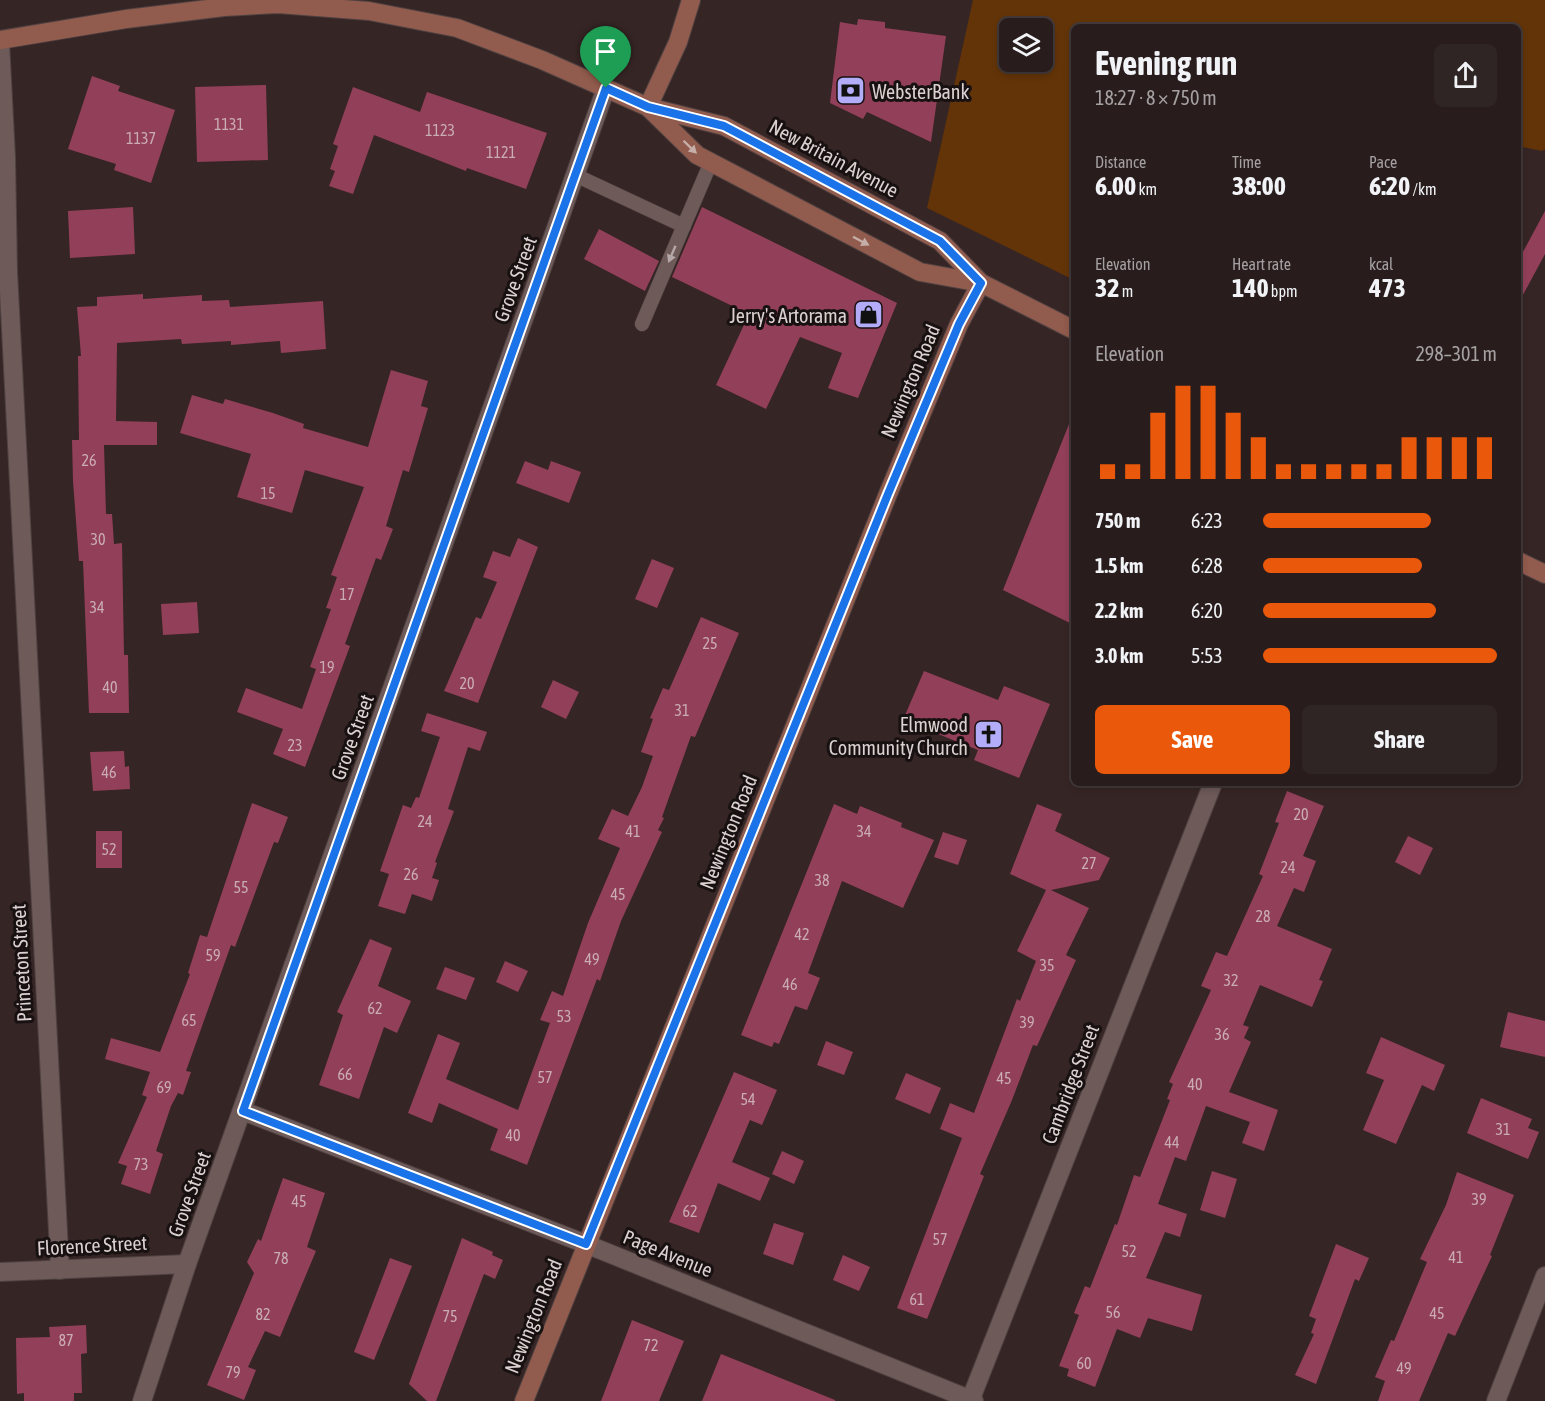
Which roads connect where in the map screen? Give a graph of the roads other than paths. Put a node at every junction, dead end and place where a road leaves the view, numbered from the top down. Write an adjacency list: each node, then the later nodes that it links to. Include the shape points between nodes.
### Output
1 (691, 0): 4 (main road, via 678,42)
2 (0, 41): 3 (main road, New Britain Avenue, via 224,7 326,7 457,28); 17 (street, Princeton Street, via 8,272)
3 (606, 88): 4 (main road, New Britain Avenue); 6 (street, Grove Street)
4 (648, 107): 5 (main road, New Britain Avenue, one-way to 5, via 697,155); 8 (main road, New Britain Avenue, via 724,126 899,218 940,241)
5 (711, 162): 7 (lane); 8 (main road, New Britain Avenue, one-way to 8, via 920,272)
6 (575, 175): 7 (lane); 14 (street, Grove Street)
7 (684, 226): 9 (lane, one-way to 9)
8 (981, 283): 10 (main road, New Britain Avenue); 15 (main road, Newington Road, via 959,324 892,484)
9 (642, 324)
10 (1071, 328)
11 (1521, 562): 12 (main road)
12 (1545, 574)
13 (1212, 786): 22 (street, Cambridge Street)
14 (243, 1111): 15 (street, Page Avenue); 16 (street, Grove Street)
15 (586, 1244): 21 (main road, Newington Road); 22 (street, Page Avenue)
16 (187, 1264): 17 (street, Florence Street); 20 (street, Grove Street)
17 (60, 1270): 18 (street, Florence Street)
18 (0, 1272)
19 (1545, 1276): 23 (street)
20 (142, 1401)
21 (524, 1401)
22 (971, 1401)
23 (1496, 1401)

